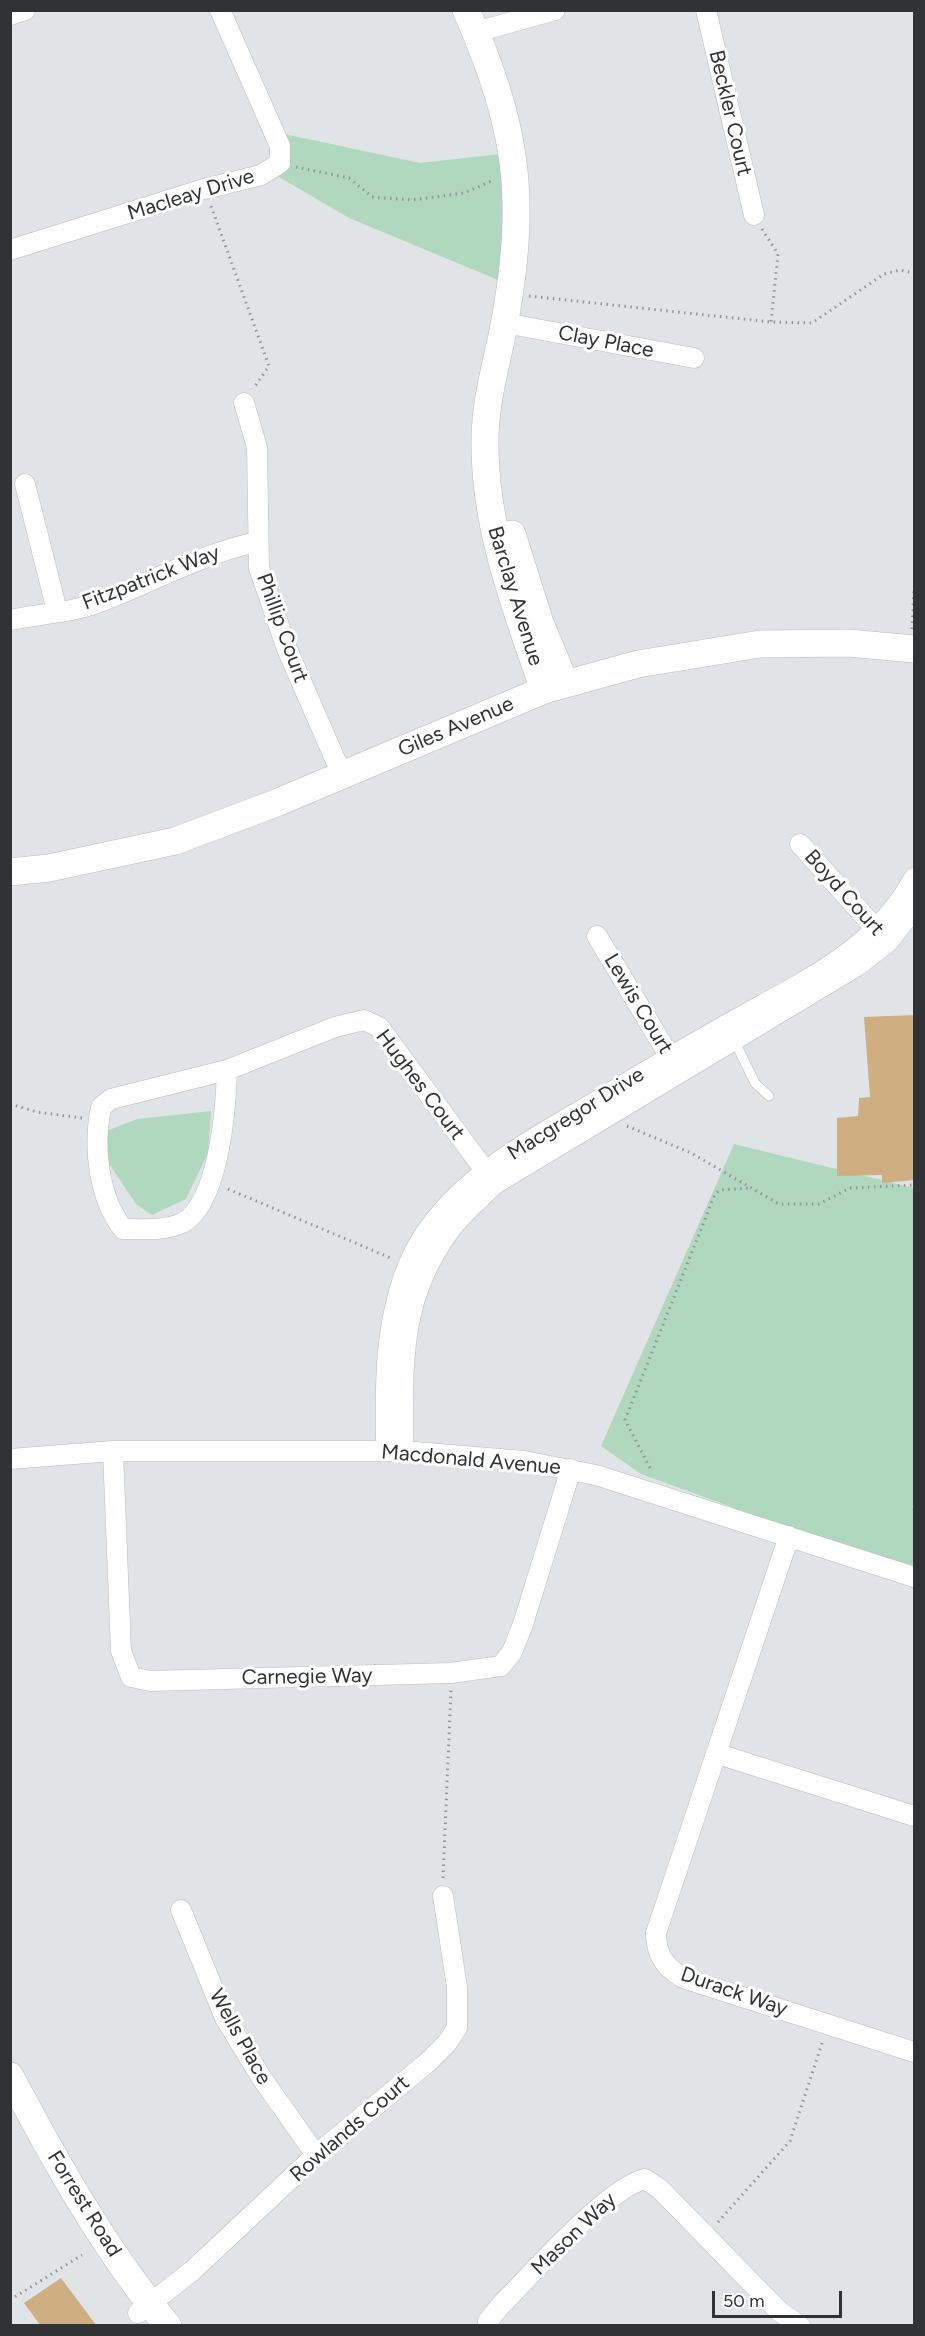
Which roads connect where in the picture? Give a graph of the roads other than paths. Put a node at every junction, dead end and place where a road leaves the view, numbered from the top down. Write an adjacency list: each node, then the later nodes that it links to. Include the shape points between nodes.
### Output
1 (26, 10): 5 (street)
2 (220, 10): 8 (street, Macleay Drive, via 275,132 280,163 261,175)
3 (555, 10): 6 (street)
4 (706, 10): 7 (street, Beckler Court)
5 (10, 15)
6 (479, 20): 9 (street, Barclay Avenue, via 505,111 515,171); 9 (street, Barclay Avenue, via 516,96 531,164 534,228 524,297)
7 (754, 214)
8 (10, 250)
9 (512, 324): 10 (street, Clay Place); 17 (street, Barclay Avenue, via 500,441 505,498 509,526 540,623)
10 (694, 358)
11 (244, 403): 13 (street, Phillip Court, via 257,447)
12 (25, 484): 14 (street)
13 (257, 542): 14 (street, Fitzpatrick Way, via 186,563 95,604); 18 (street, Phillip Court, via 259,568 270,603)
14 (57, 611): 15 (street, Fitzpatrick Way)
15 (10, 620)
16 (913, 639): 17 (street, Giles Avenue, via 820,628 736,632 672,641)
17 (552, 679): 18 (street, Giles Avenue)
18 (338, 767): 20 (street, Giles Avenue, via 182,822 106,841); 21 (street, Giles Avenue, via 175,841 49,868)
19 (800, 844): 25 (street, Boyd Court)
20 (10, 855)
21 (10, 872)
22 (915, 878): 25 (street, Macgregor Drive)
23 (915, 909): 25 (street, Macgregor Drive)
24 (597, 936): 27 (street, Lewis Court)
25 (882, 936): 26 (street, Macgregor Drive, via 840,978); 27 (street, Macgregor Drive)
26 (734, 1040): 27 (street, Macgregor Drive); 29 (lane, via 755,1083)
27 (674, 1065): 30 (street, Macgregor Drive); 30 (street, Macgregor Drive, via 619,1110)
28 (227, 1070): 28 (street, Hughes Court, via 226,1113 199,1210 181,1224 123,1229 111,1213 100,1175 101,1107 111,1099); 30 (street, Hughes Court, via 335,1027 364,1020 379,1027)
29 (769, 1096)
30 (490, 1178): 32 (street, Macgregor Drive, via 450,1230 416,1290 404,1353); 32 (street, Macgregor Drive, via 440,1216 408,1266 394,1307 385,1374)
31 (113, 1451): 32 (street, Macdonald Avenue); 33 (street, Macdonald Avenue); 34 (street, Carnegie Way, via 122,1650 131,1677 150,1681 451,1673 501,1666 512,1652)
32 (395, 1451): 34 (street, Macdonald Avenue, via 524,1461)
33 (10, 1459)
34 (571, 1469): 35 (street, Macdonald Avenue)
35 (789, 1536): 36 (street, Macdonald Avenue); 37 (street, Durack Way)
36 (915, 1577)
37 (718, 1754): 38 (street); 41 (street, Durack Way, via 656,1933 656,1948 662,1960 683,1978)
38 (915, 1816)
39 (443, 1896): 44 (street, Rowlands Court, via 457,1988 457,2028 428,2062)
40 (181, 1910): 44 (street, Wells Place, via 225,2018)
41 (915, 2052)
42 (10, 2076): 45 (street, Forrest Road)
43 (10, 2110): 45 (street, Forrest Road, via 73,2222)
44 (316, 2155): 45 (street, Rowlands Court)
45 (146, 2314): 46 (street, Forrest Road)
46 (168, 2325)
47 (489, 2325): 48 (street, Mason Way, via 501,2305 609,2198 630,2182 645,2179 660,2189 779,2311)
48 (800, 2325)

